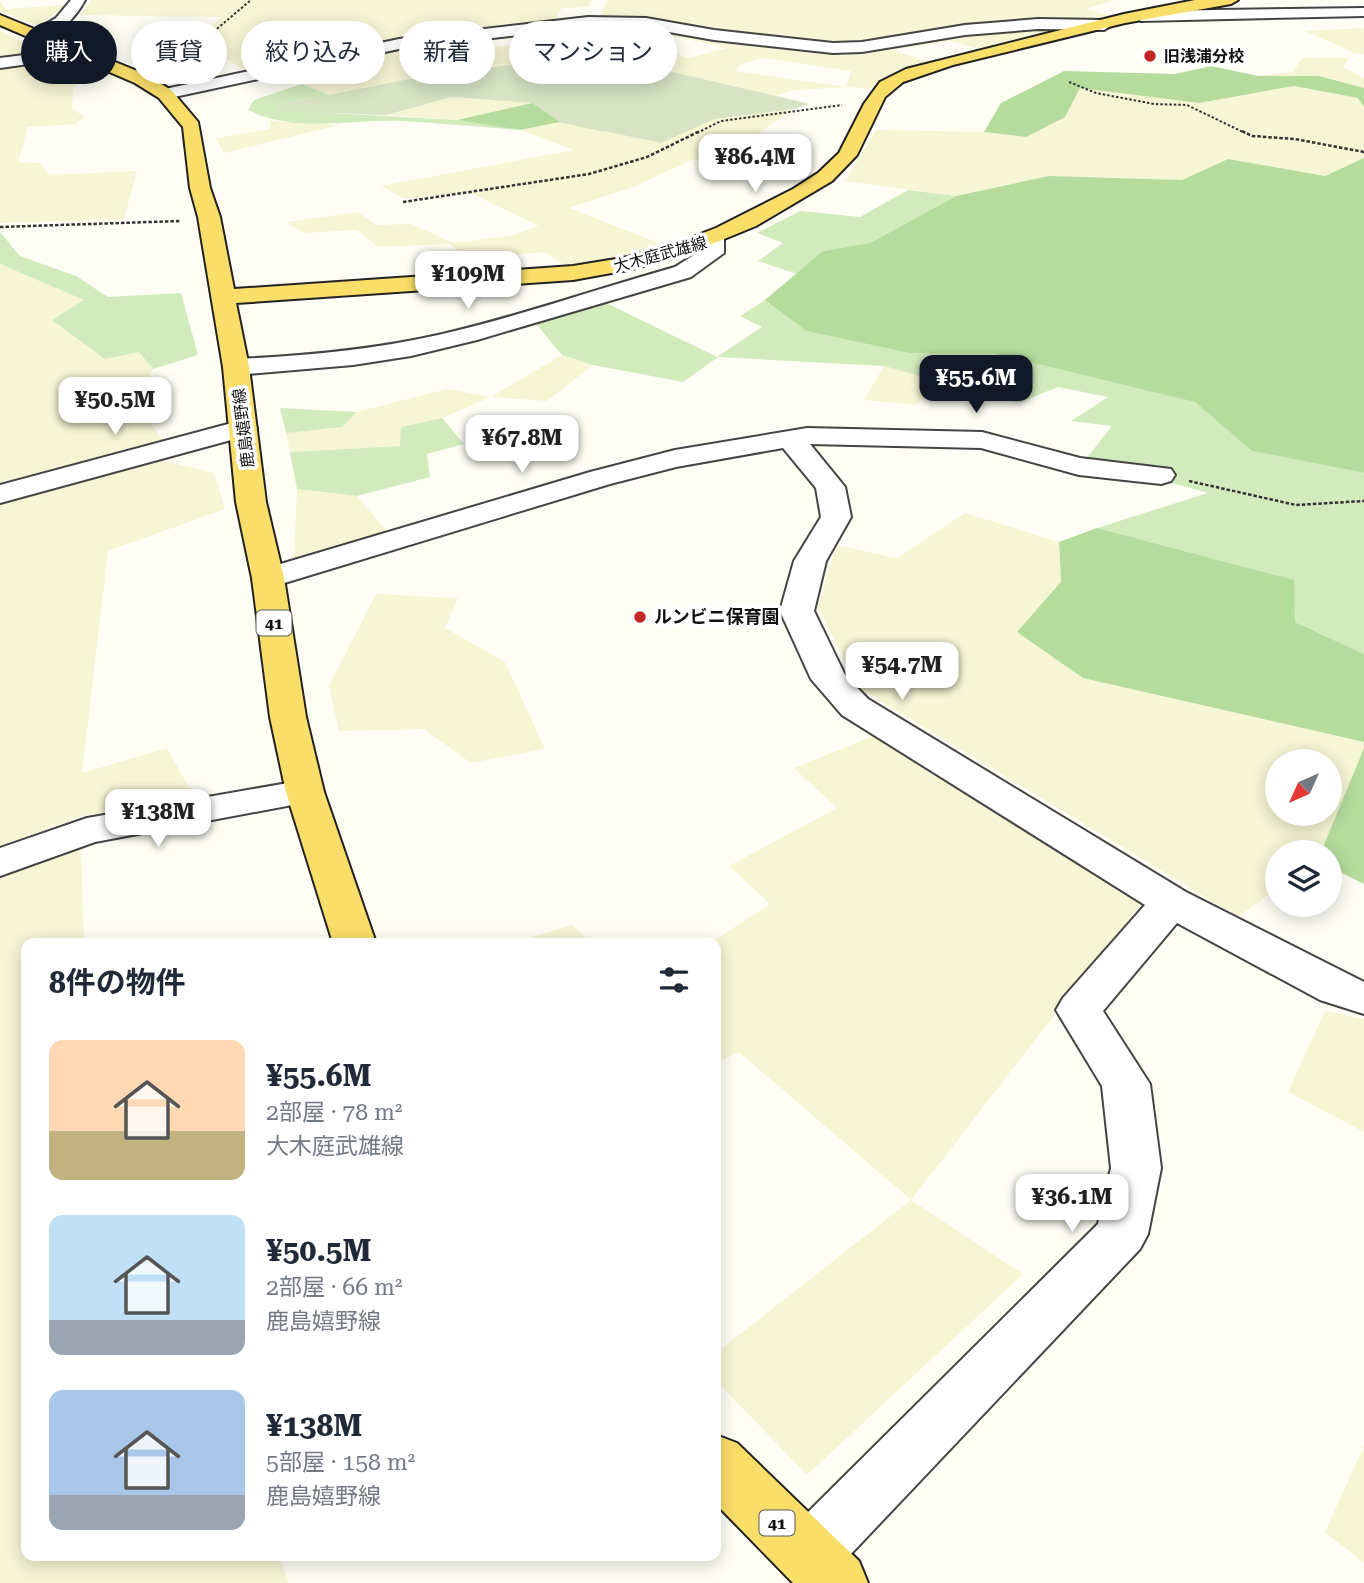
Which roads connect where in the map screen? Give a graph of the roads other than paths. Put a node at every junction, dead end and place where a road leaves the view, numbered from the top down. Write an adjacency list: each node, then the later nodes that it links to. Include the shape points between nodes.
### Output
1 (78, 0): 6 (street, via 72,12)
2 (1231, 0): 3 (main road, 大木庭武雄線)
3 (1144, 8): 4 (street, via 1234,16); 7 (main road, 大木庭武雄線)
4 (1364, 12)
5 (0, 20): 8 (main road, 鹿島嬉野線 / 41)
6 (58, 21)
7 (1104, 25): 12 (street, via 965,30 833,48 591,17 399,44); 13 (main road, 大木庭武雄線, via 919,71 886,86 854,146 825,178)
8 (21, 29)
9 (21, 60): 10 (street)
10 (0, 63)
11 (117, 69): 12 (main road, 鹿島嬉野線 / 41)
12 (165, 94): 14 (main road, 鹿島嬉野線 / 41, via 192,126)
13 (713, 239): 14 (main road, 大木庭武雄線, via 630,265 573,273); 15 (street, via 713,253 683,272 467,335 327,360)
14 (222, 297): 15 (main road, 鹿島嬉野線 / 41)
15 (236, 366): 16 (main road, 鹿島嬉野線 / 41)
16 (243, 428): 19 (street); 20 (main road, 鹿島嬉野線 / 41, via 251,502)
17 (791, 440): 18 (street, via 807,436 982,440 1079,466); 20 (street, via 675,459 600,478); 23 (street, via 830,487 835,517 810,561 797,611 829,679 855,707)
18 (1161, 475)
19 (0, 494)
20 (268, 578): 21 (main road, 鹿島嬉野線 / 41, via 288,717)
21 (305, 792): 22 (street, via 87,831); 24 (main road, 鹿島嬉野線 / 41)
22 (0, 863)
23 (1171, 902): 25 (street, via 1336,989); 27 (street, via 1079,1010 1126,1084 1136,1168 1122,1234)
24 (352, 938)
25 (1364, 998)
26 (721, 1468): 27 (main road, 41)
27 (823, 1568)

